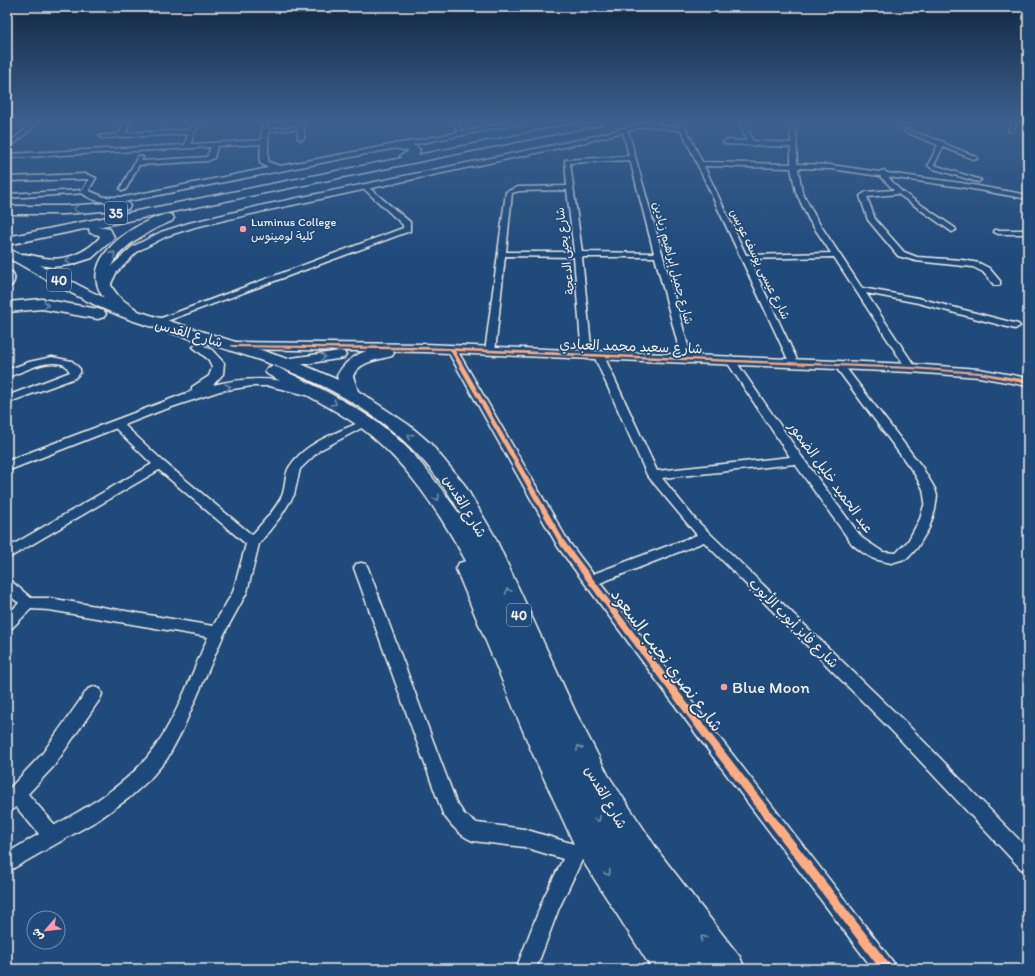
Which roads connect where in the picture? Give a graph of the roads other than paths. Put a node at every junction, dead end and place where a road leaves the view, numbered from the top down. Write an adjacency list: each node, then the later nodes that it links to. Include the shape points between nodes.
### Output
1 (137, 168): 20 (street)
2 (275, 168): 20 (street, via 196,182)
3 (333, 168): 25 (highway, 35)
4 (368, 168): 25 (highway, 35)
5 (446, 168): 29 (street)
6 (453, 168): 18 (street)
7 (568, 168): 19 (street, شارع يحيى الدعجة)
8 (636, 168): 42 (street, شارع جميل إبراهيم زيادين)
9 (701, 168): 44 (street, شارع عيسى يوسف عويس)
10 (794, 168): 43 (street, via 799,192 813,220)
11 (836, 168): 14 (street)
12 (935, 168): 16 (street, via 987,182)
13 (907, 171): 14 (street)
14 (881, 173): 16 (street); 24 (street)
15 (7, 179): 23 (street, via 92,177)
16 (961, 185): 27 (street)
17 (1003, 185): 21 (street)
18 (365, 187): 29 (street); 54 (street, via 407,224 407,229)
19 (569, 188): 39 (street, via 518,189 508,192); 40 (street, شارع يحيى الدعجة)
20 (130, 190): 28 (street); 28 (street, via 103,196)
21 (1028, 190)
22 (100, 191): 23 (street)
23 (85, 192): 26 (street); 28 (street, via 95,199)
24 (899, 192): 33 (street); 48 (street, via 863,196 872,220 901,254 916,259 971,264 986,270)
25 (228, 195): 30 (highway, one-way to 30, via 100,208); 34 (highway, 35); 49 (highway, one-way to 25, via 102,278 106,263 118,247 137,232 163,219)
26 (7, 196)
27 (1028, 198)
28 (105, 200)
29 (280, 203): 32 (street); 49 (street, via 175,226 130,253 111,272)
30 (7, 210)
31 (7, 213): 34 (highway, via 55,216 54,221)
32 (193, 216)
33 (952, 230)
34 (43, 231): 37 (highway, 35); 38 (highway, 35); 41 (highway, one-way to 41, via 97,230 105,232 107,236 89,254 74,261 50,262)
35 (998, 232): 36 (street)
36 (1028, 232)
37 (7, 234)
38 (7, 241)
39 (502, 254): 40 (street); 59 (street)
40 (578, 254): 42 (street); 61 (street, شارع يحيى الدعجة)
41 (13, 255): 53 (highway, شارع القدس / 40, via 103,304)
42 (659, 255): 62 (street, شارع جميل إبراهيم زيادين)
43 (836, 255): 44 (street); 50 (street)
44 (745, 257): 64 (street, شارع عيسى يوسف عويس)
45 (7, 268): 46 (highway, شارع القدس / 40)
46 (19, 276): 47 (highway); 52 (highway, شارع القدس / 40)
47 (7, 282)
48 (998, 283)
49 (104, 288): 53 (highway, via 112,299)
50 (859, 290): 55 (street, via 923,300); 67 (street)
51 (7, 307): 52 (highway, one-way to 52, via 42,304)
52 (98, 314): 57 (highway, شارع القدس / 40, via 118,323)
53 (136, 317): 54 (highway, شارع القدس / 40)
54 (153, 322): 56 (highway, شارع القدس / 40)
55 (1015, 326)
56 (233, 346): 58 (street, شارع سعيد محمد العبادي); 65 (highway, شارع القدس / 40)
57 (198, 347): 65 (highway, شارع القدس / 40); 73 (street, via 216,359 218,372 208,383)
58 (450, 350): 59 (street, شارع سعيد محمد العبادي); 60 (street, شارع سعيد محمد العبادي); 86 (street, شارع نصري نجيب السعود, via 555,530)
59 (490, 352): 61 (street, شارع سعيد محمد العبادي)
60 (386, 353): 65 (street, شارع سعيد محمد العبادي, one-way to 60, via 348,354); 70 (highway, via 364,358 351,366 345,376)
61 (593, 356): 62 (street, شارع سعيد محمد العبادي); 80 (street, شارع فايز أيوب الأيوب)
62 (687, 360): 63 (street, شارع سعيد محمد العبادي)
63 (732, 362): 64 (street, شارع سعيد محمد العبادي); 76 (street, عبد الحميد خليل الضمور)
64 (794, 364): 66 (street, شارع سعيد محمد العبادي)
65 (277, 366): 70 (highway, شارع القدس / 40, via 320,378); 71 (highway, شارع القدس / 40)
66 (840, 366): 67 (street, شارع سعيد محمد العبادي); 76 (street, عبد الحميد خليل الضمور, via 929,490 930,509 912,547 905,554 893,559 866,549 850,532)
67 (911, 368): 69 (street, شارع سعيد محمد العبادي, via 973,372)
68 (7, 374): 72 (street, via 51,360 59,360 74,366 75,369 71,376)
69 (1028, 382)
70 (350, 393): 77 (highway, شارع القدس / 40, one-way to 70, via 403,429)
71 (318, 394): 73 (street, one-way to 71, via 226,387 255,383 279,383); 74 (highway, شارع القدس / 40, one-way to 74)
72 (7, 400)
73 (177, 401): 75 (street)
74 (366, 422): 77 (highway, شارع القدس / 40, via 401,453); 83 (street, via 316,447 299,462 294,468 288,495)
75 (116, 423): 78 (street); 79 (street)
76 (798, 460): 80 (street)
77 (423, 463): 81 (highway, شارع القدس / 40, one-way to 81); 100 (highway, شارع القدس / 40, one-way to 77, via 643,858 621,824 584,758 474,516 454,484)
78 (160, 465): 83 (street); 84 (street)
79 (7, 466)
80 (653, 475): 82 (street, شارع فايز أيوب الأيوب)
81 (460, 531): 94 (highway, via 459,549 474,588 545,750); 99 (highway, شارع القدس / 40, one-way to 99, via 479,565 566,759 629,869)
82 (705, 537): 86 (street); 95 (street, شارع فايز أيوب الأيوب, via 905,733)
83 (253, 543): 90 (street, via 240,592)
84 (7, 554)
85 (361, 568): 94 (street, via 449,808 458,820 473,832)
86 (590, 581): 101 (street, شارع نصري نجيب السعود)
87 (7, 586): 88 (street)
88 (28, 603): 89 (street); 90 (street, via 78,608)
89 (7, 624)
90 (217, 632): 93 (street, via 176,726 161,753 123,792 92,814)
91 (94, 694): 92 (street, via 48,760)
92 (12, 799): 93 (street)
93 (52, 836): 96 (street)
94 (583, 849): 97 (street, via 551,904); 98 (highway, one-way to 98)
95 (1028, 862)
96 (7, 863)
97 (526, 969)
98 (673, 969)
99 (697, 969)
100 (728, 969)
101 (886, 969)

